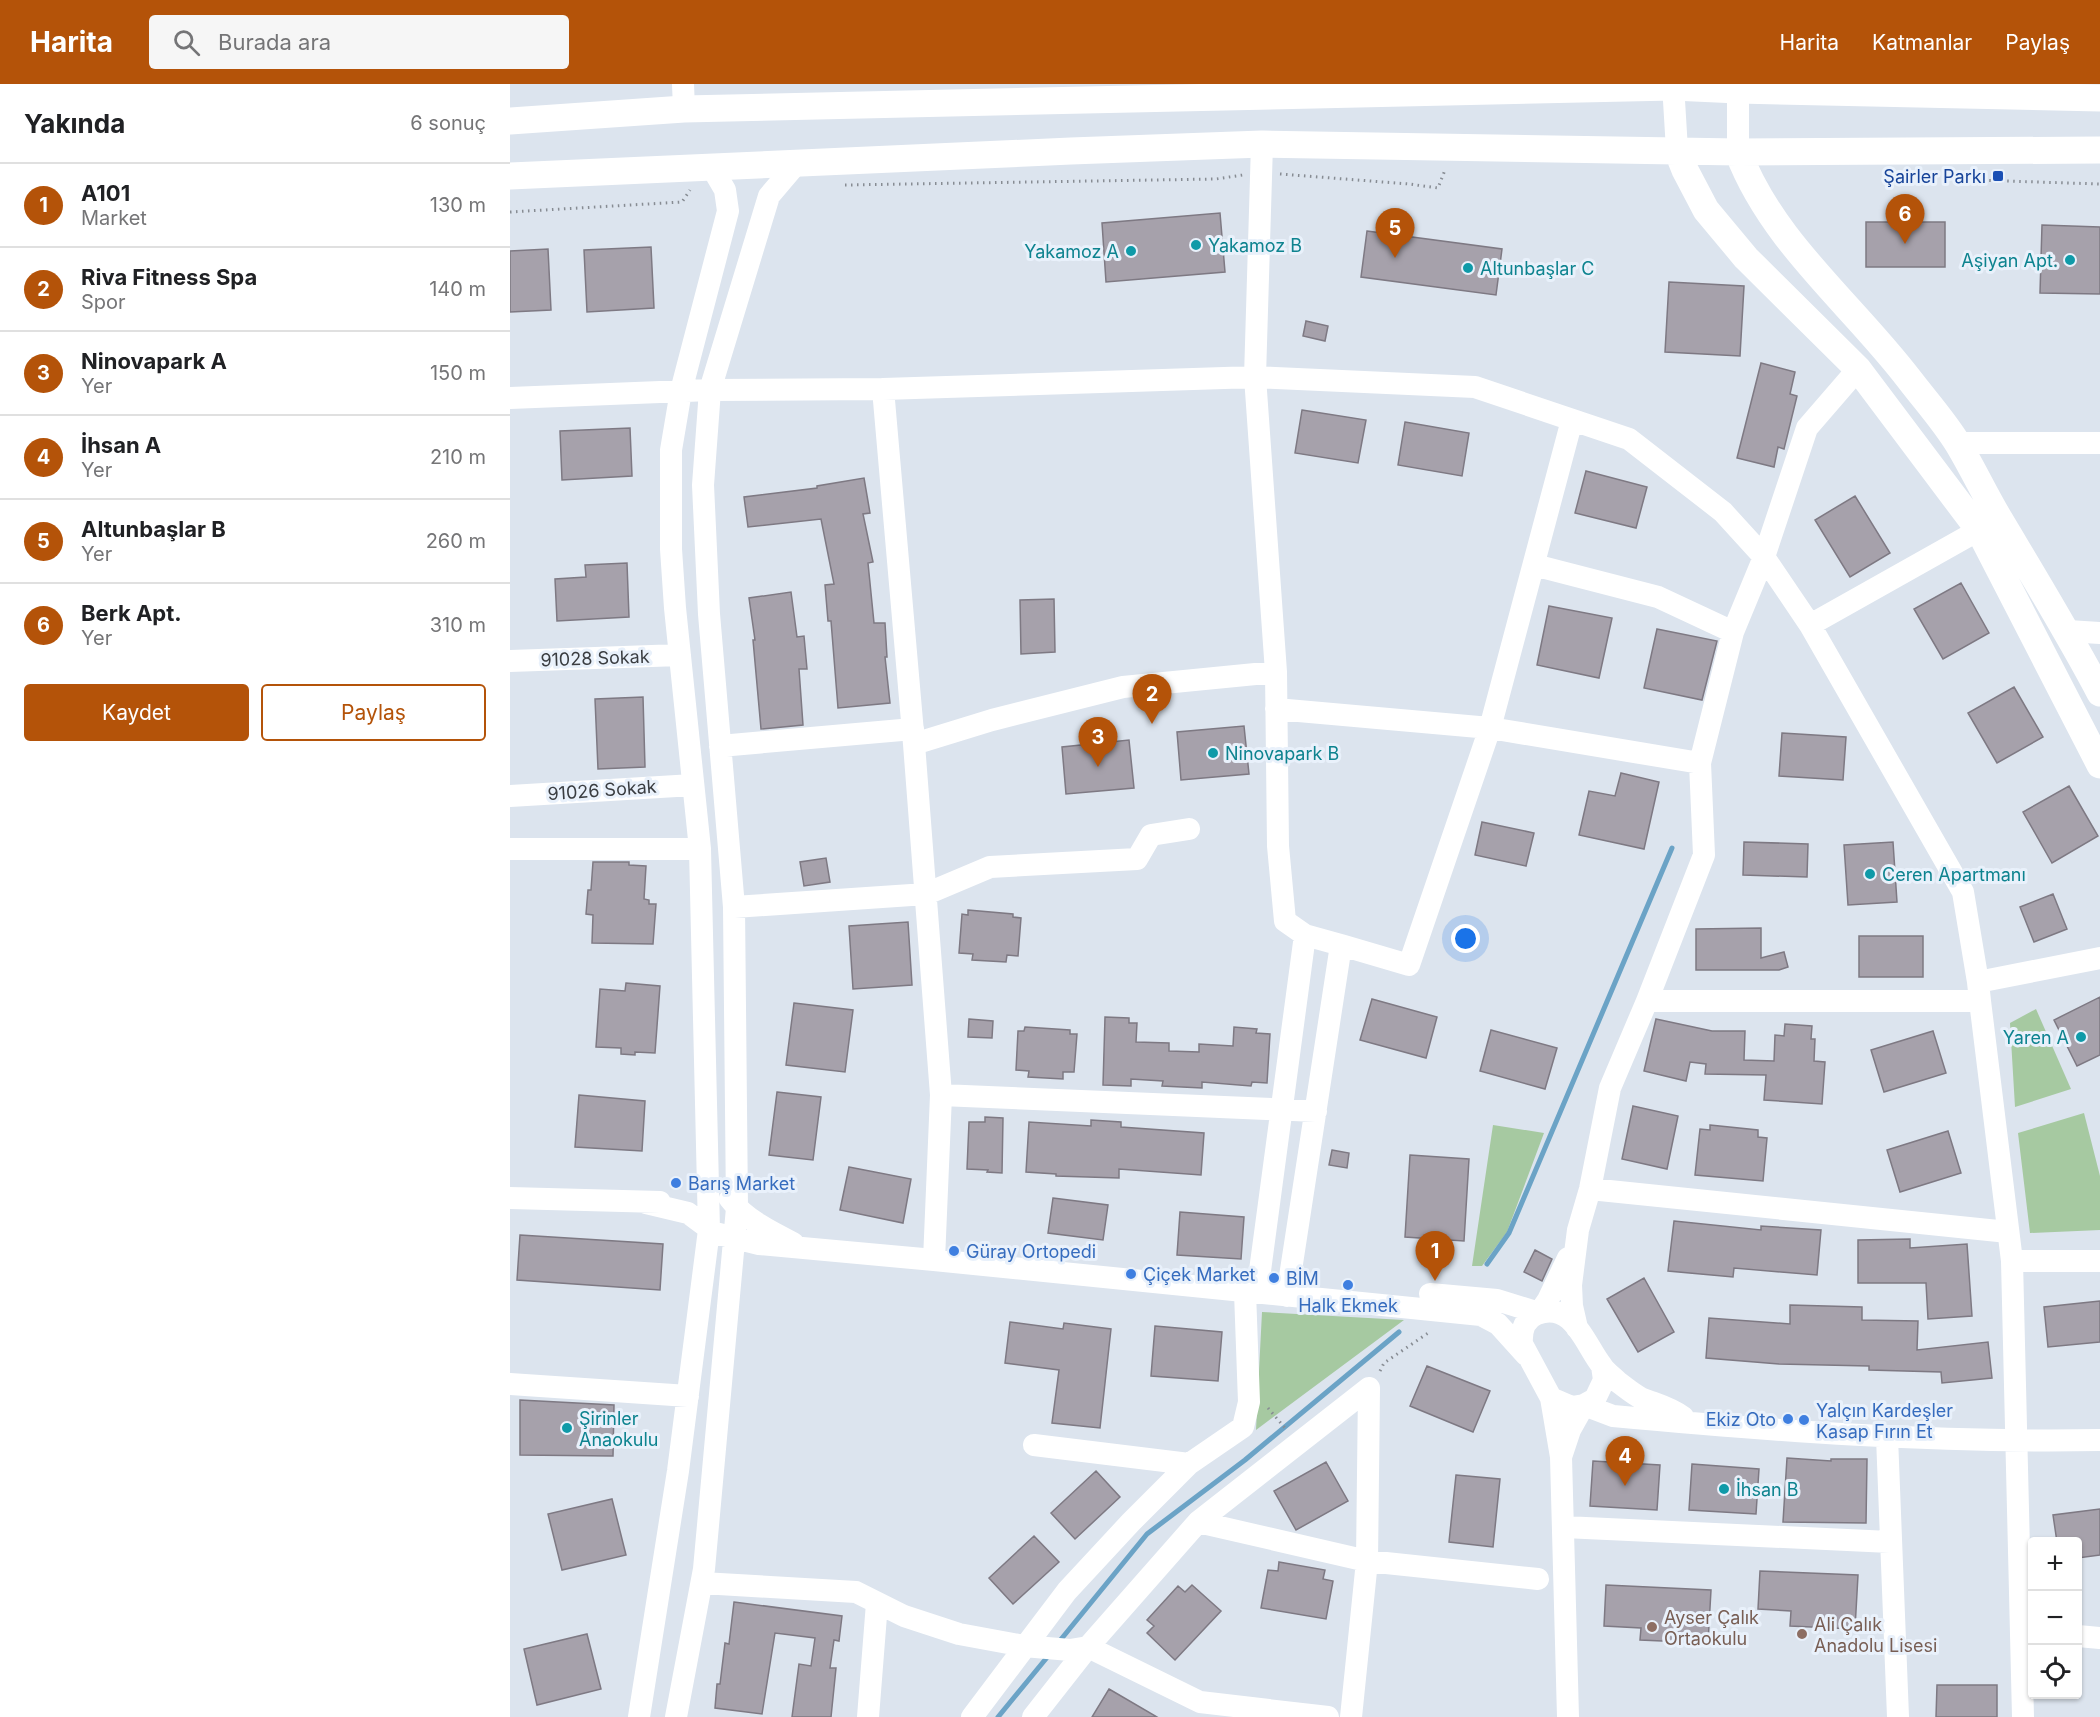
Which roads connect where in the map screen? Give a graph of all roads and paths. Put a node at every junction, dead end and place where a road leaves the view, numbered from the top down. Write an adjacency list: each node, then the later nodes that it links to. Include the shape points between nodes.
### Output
1 (1673, 85): 2 (main road); 4 (main road); 9 (street)
2 (1738, 87): 3 (main road); 11 (street)
3 (2031, 91): 5 (main road)
4 (683, 96): 6 (main road)
5 (2100, 98)
6 (510, 121)
7 (1262, 144): 8 (main road); 13 (main road); 17 (street)
8 (1631, 149): 9 (main road); 22 (main road)
9 (1677, 150): 11 (main road); 22 (main road)
10 (2100, 150): 12 (main road)
11 (1738, 152): 12 (main road); 23 (main road)
12 (1804, 152): 23 (main road, via 1771,168 1760,185)
13 (796, 163): 15 (main road); 28 (street, via 769,196)
14 (1448, 165): 17 (path, via 1438,189)
15 (711, 166): 18 (main road); 21 (street)
16 (1957, 171): 19 (path, via 1974,180)
17 (1261, 173): 20 (path, via 1216,179); 26 (street)
18 (510, 176)
19 (2100, 184)
20 (836, 185)
21 (725, 190): 24 (path, via 696,183 682,202); 29 (street, via 728,211)
22 (1697, 194): 25 (main road, via 1746,258)
23 (1760, 199): 32 (main road, via 1793,245 1900,367)
24 (510, 212)
25 (1858, 369): 34 (main road); 35 (street, via 1807,428)
26 (1255, 377): 27 (street); 31 (street, via 1475,387); 43 (street)
27 (883, 389): 28 (street); 47 (street)
28 (711, 390): 29 (street); 48 (street, via 703,484)
29 (681, 391): 30 (street); 41 (street, via 671,450 671,549)
30 (510, 398)
31 (1572, 420): 35 (street, via 1629,440 1723,512); 36 (street)
32 (1958, 443): 33 (street); 39 (main road)
33 (2100, 443)
34 (1979, 530): 37 (street); 50 (main road)
35 (1764, 557): 37 (street); 38 (street)
36 (1534, 565): 38 (street, via 1658,597); 46 (street)
37 (1810, 625): 61 (street, via 1963,892)
38 (1733, 632): 49 (street)
39 (2068, 632): 40 (street); 44 (main road)
40 (2100, 633)
41 (680, 655): 42 (street, 91028 Sokak); 51 (street)
42 (510, 661)
43 (1276, 672): 45 (street); 47 (street, via 1123,687)
44 (2100, 693)
45 (1276, 709): 46 (street); 58 (street, via 1278,846 1285,921)
46 (1490, 728): 49 (street); 59 (street, via 1409,965)
47 (913, 737): 48 (street); 56 (street)
48 (720, 746): 57 (street)
49 (1700, 763): 62 (street, via 1704,855)
50 (2100, 765)
51 (693, 785): 52 (street, 91026 Sokak); 55 (street)
52 (510, 796)
53 (1189, 829): 56 (street, via 1151,835 1137,859 990,867)
54 (510, 849): 55 (street)
55 (700, 849): 67 (street)
56 (926, 894): 57 (street); 63 (street)
57 (734, 906): 70 (street)
58 (1305, 935): 59 (street); 64 (street)
59 (1341, 945): 65 (street)
60 (2100, 958): 61 (street)
61 (1979, 991): 62 (street); 73 (street)
62 (1647, 1001): 66 (street, via 1610,1088)
63 (941, 1095): 64 (street); 76 (street)
64 (1282, 1110): 65 (street); 79 (street)
65 (1316, 1111): 80 (street)
66 (1590, 1189): 72 (street); 73 (street)
67 (709, 1195): 69 (street); 70 (street, via 729,1198); 71 (street)
68 (510, 1198): 69 (street)
69 (646, 1203): 71 (street, via 688,1213)
70 (737, 1208): 74 (street); 75 (street, via 772,1233)
71 (709, 1230): 74 (street); 88 (street)
72 (1578, 1230): 81 (street, via 1572,1251); 82 (street, via 1571,1285)
73 (2008, 1232): 77 (street)
74 (734, 1237): 75 (street); 105 (street)
75 (808, 1250): 76 (street)
76 (934, 1260): 79 (street)
77 (2012, 1261): 78 (street); 96 (street)
78 (2100, 1261)
79 (1251, 1292): 80 (street); 99 (street, via 1249,1402 1243,1427)
80 (1287, 1296): 81 (street, via 1417,1293 1497,1300); 84 (street, via 1481,1314 1498,1324)
81 (1539, 1313): 82 (street, via 1558,1312); 84 (street, via 1525,1324 1521,1334)
82 (1577, 1328): 85 (street)
83 (1412, 1344): 87 (path, via 1384,1363)
84 (1526, 1355): 89 (street)
85 (1602, 1366): 91 (street, via 1604,1380 1600,1389 1595,1399); 92 (street, via 1638,1397 1677,1412)
86 (510, 1384): 88 (street)
87 (1370, 1388): 100 (street); 103 (street)
88 (688, 1396): 112 (street)
89 (1551, 1398): 91 (street, via 1572,1407); 98 (street)
90 (1265, 1404): 93 (path)
91 (1584, 1405): 92 (street, via 1613,1416); 98 (street)
92 (1691, 1423): 94 (street)
93 (1290, 1434)
94 (1887, 1437): 96 (street); 102 (street)
95 (2100, 1440): 96 (street)
96 (2017, 1442): 107 (street)
97 (1034, 1445): 99 (street)
98 (1561, 1457): 101 (street)
99 (1189, 1464): 110 (street, via 1067,1591)
100 (1198, 1522): 103 (street); 111 (street)
101 (1564, 1527): 102 (street); 119 (street)
102 (1890, 1542): 120 (street)
103 (1367, 1561): 104 (street); 118 (street)
104 (1538, 1579)
105 (702, 1583): 106 (street, via 856,1592); 113 (street)
106 (877, 1603): 110 (street, via 959,1634); 114 (street)
107 (2027, 1632): 121 (street)
108 (2082, 1636): 109 (street)
109 (2100, 1638)
110 (1035, 1647): 111 (street); 115 (street)
111 (1079, 1648): 116 (street); 117 (street, via 1200,1702)
112 (639, 1717)
113 (676, 1717)
114 (868, 1717)
115 (972, 1717)
116 (1033, 1717)
117 (1328, 1717)
118 (1351, 1717)
119 (1568, 1717)
120 (1898, 1717)
121 (2023, 1717)

